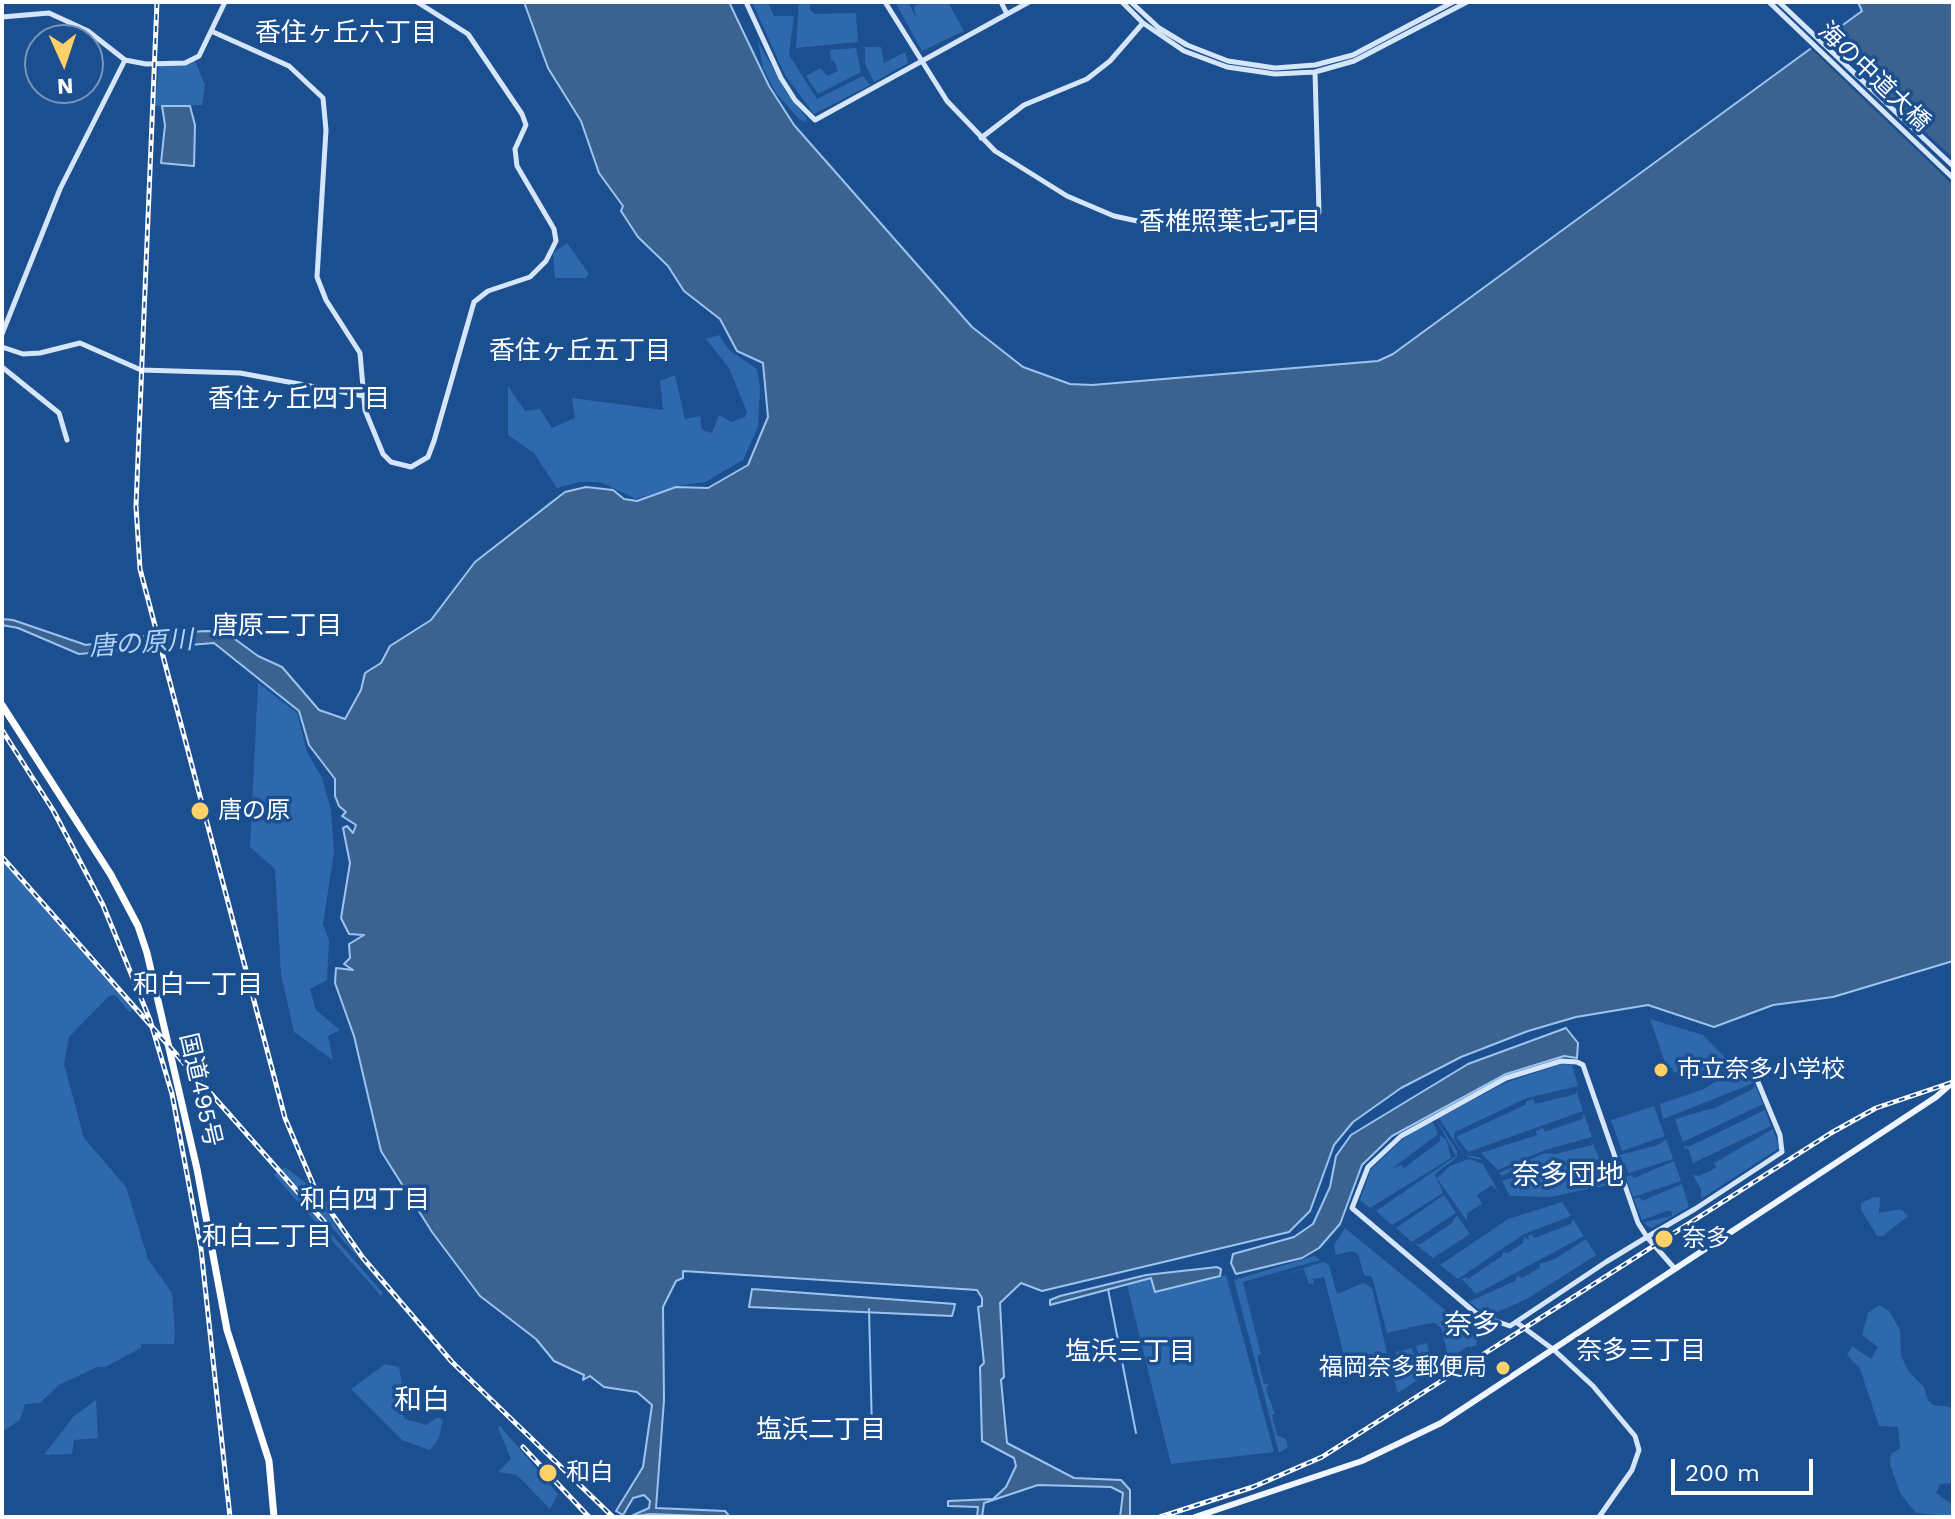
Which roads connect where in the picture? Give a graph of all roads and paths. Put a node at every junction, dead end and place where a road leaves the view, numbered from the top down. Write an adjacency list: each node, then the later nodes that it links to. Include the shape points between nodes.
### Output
1 (225, 2): 16 (street)
2 (417, 2): 26 (street, via 468,34 522,114 526,125 515,149 517,166 556,241 530,277 488,291 474,302 428,457 418,465 400,466 383,454)
3 (746, 2): 18 (street, via 781,78 812,120)
4 (885, 2): 18 (street)
5 (1001, 2): 13 (street)
6 (1029, 2): 13 (street)
7 (1122, 2): 15 (street)
8 (1131, 2): 9 (street, via 1187,45 1228,61 1275,68 1353,55)
9 (1453, 2)
10 (1467, 2): 19 (street, via 1373,53)
11 (1769, 2): 22 (street, 海の中道大橋)
12 (1779, 2): 21 (street, 海の中道大橋)
13 (1007, 14): 18 (street)
14 (2, 17): 17 (street, via 49,13 67,19)
15 (1143, 23): 19 (street, via 1184,51 1227,67 1275,74); 20 (street, via 1087,79 1024,105)
16 (211, 31): 17 (street, via 199,56 190,62); 26 (street, via 289,66 323,98 326,130 317,277 360,353)
17 (125, 60): 23 (street, via 60,189)
18 (920, 63): 20 (street)
19 (1315, 72): 20 (street, via 1319,212 1316,218 1287,225 1209,231 1114,216 1044,184)
20 (981, 138)
21 (1953, 166)
22 (1953, 178)
23 (2, 334)
24 (2, 347): 26 (street, via 23,354 80,343 141,370 240,373)
25 (2, 367): 27 (street, via 59,413)
26 (364, 396)
27 (67, 440)
28 (2, 705): 35 (highway, 国道495号, via 138,926 197,1169 227,1330 269,1461)
29 (1758, 1082): 31 (street, via 1782,1152)
30 (1953, 1082): 32 (main road)
31 (1647, 1237): 32 (street); 33 (street); 33 (street, via 1631,1208 1580,1063 1561,1061 1506,1078 1401,1136 1366,1171 1354,1213 1478,1315 1498,1324)
32 (1675, 1269): 34 (main road)
33 (1516, 1322): 34 (street)
34 (1554, 1350): 36 (main road, via 1465,1409 1391,1448); 37 (street, via 1616,1410 1639,1444 1627,1479)
35 (274, 1517)
36 (1195, 1517)
37 (1599, 1517)

